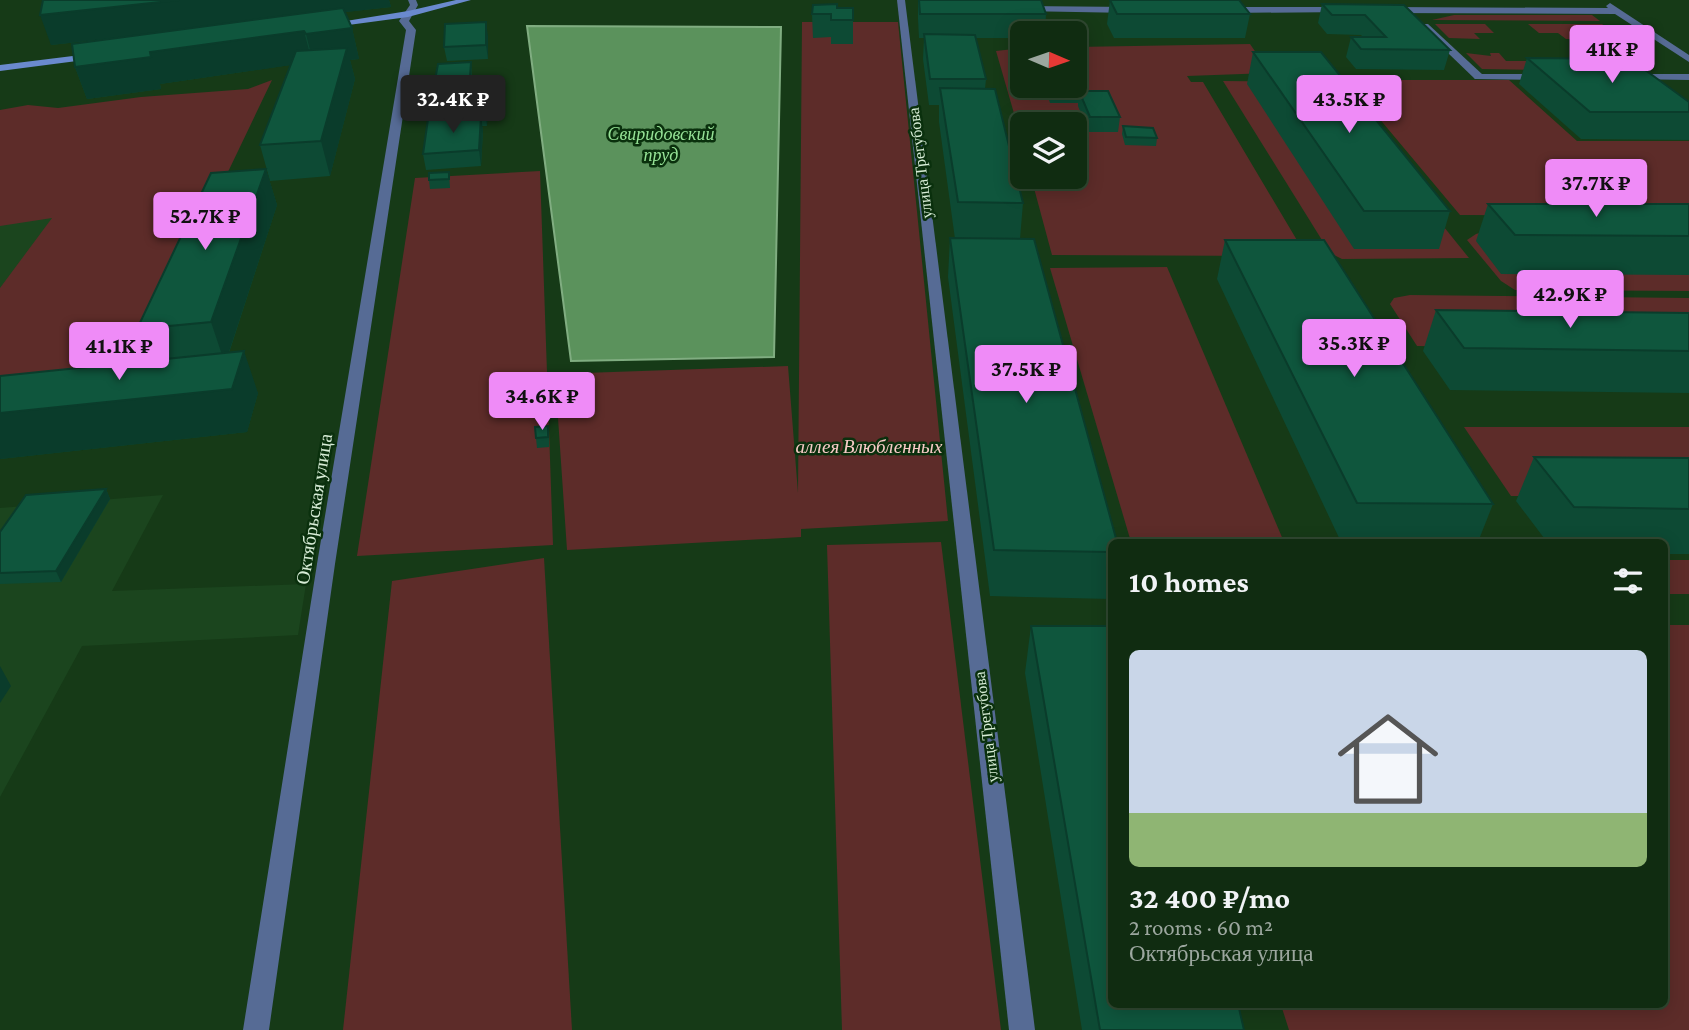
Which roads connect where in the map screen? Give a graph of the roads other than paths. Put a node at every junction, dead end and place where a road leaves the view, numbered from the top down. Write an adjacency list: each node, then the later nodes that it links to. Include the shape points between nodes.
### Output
1 (467, 0): 4 (main road)
2 (1601, 0): 11 (street)
3 (905, 6): 20 (street, улица Трегубова)
4 (410, 7): 12 (main road); 19 (street, Октябрьская улица, via 404,21 411,30)
5 (1011, 9): 6 (street)
6 (1149, 10)
7 (1218, 10): 8 (street)
8 (1354, 10)
9 (1381, 10): 10 (street)
10 (1408, 10): 11 (street); 16 (street, via 1479,76)
11 (1618, 11): 14 (street)
12 (311, 27)
13 (112, 54): 15 (main road)
14 (1689, 59)
15 (0, 68)
16 (1554, 77)
17 (1620, 77): 18 (street)
18 (1689, 77)
19 (256, 1030)
20 (1022, 1030)

